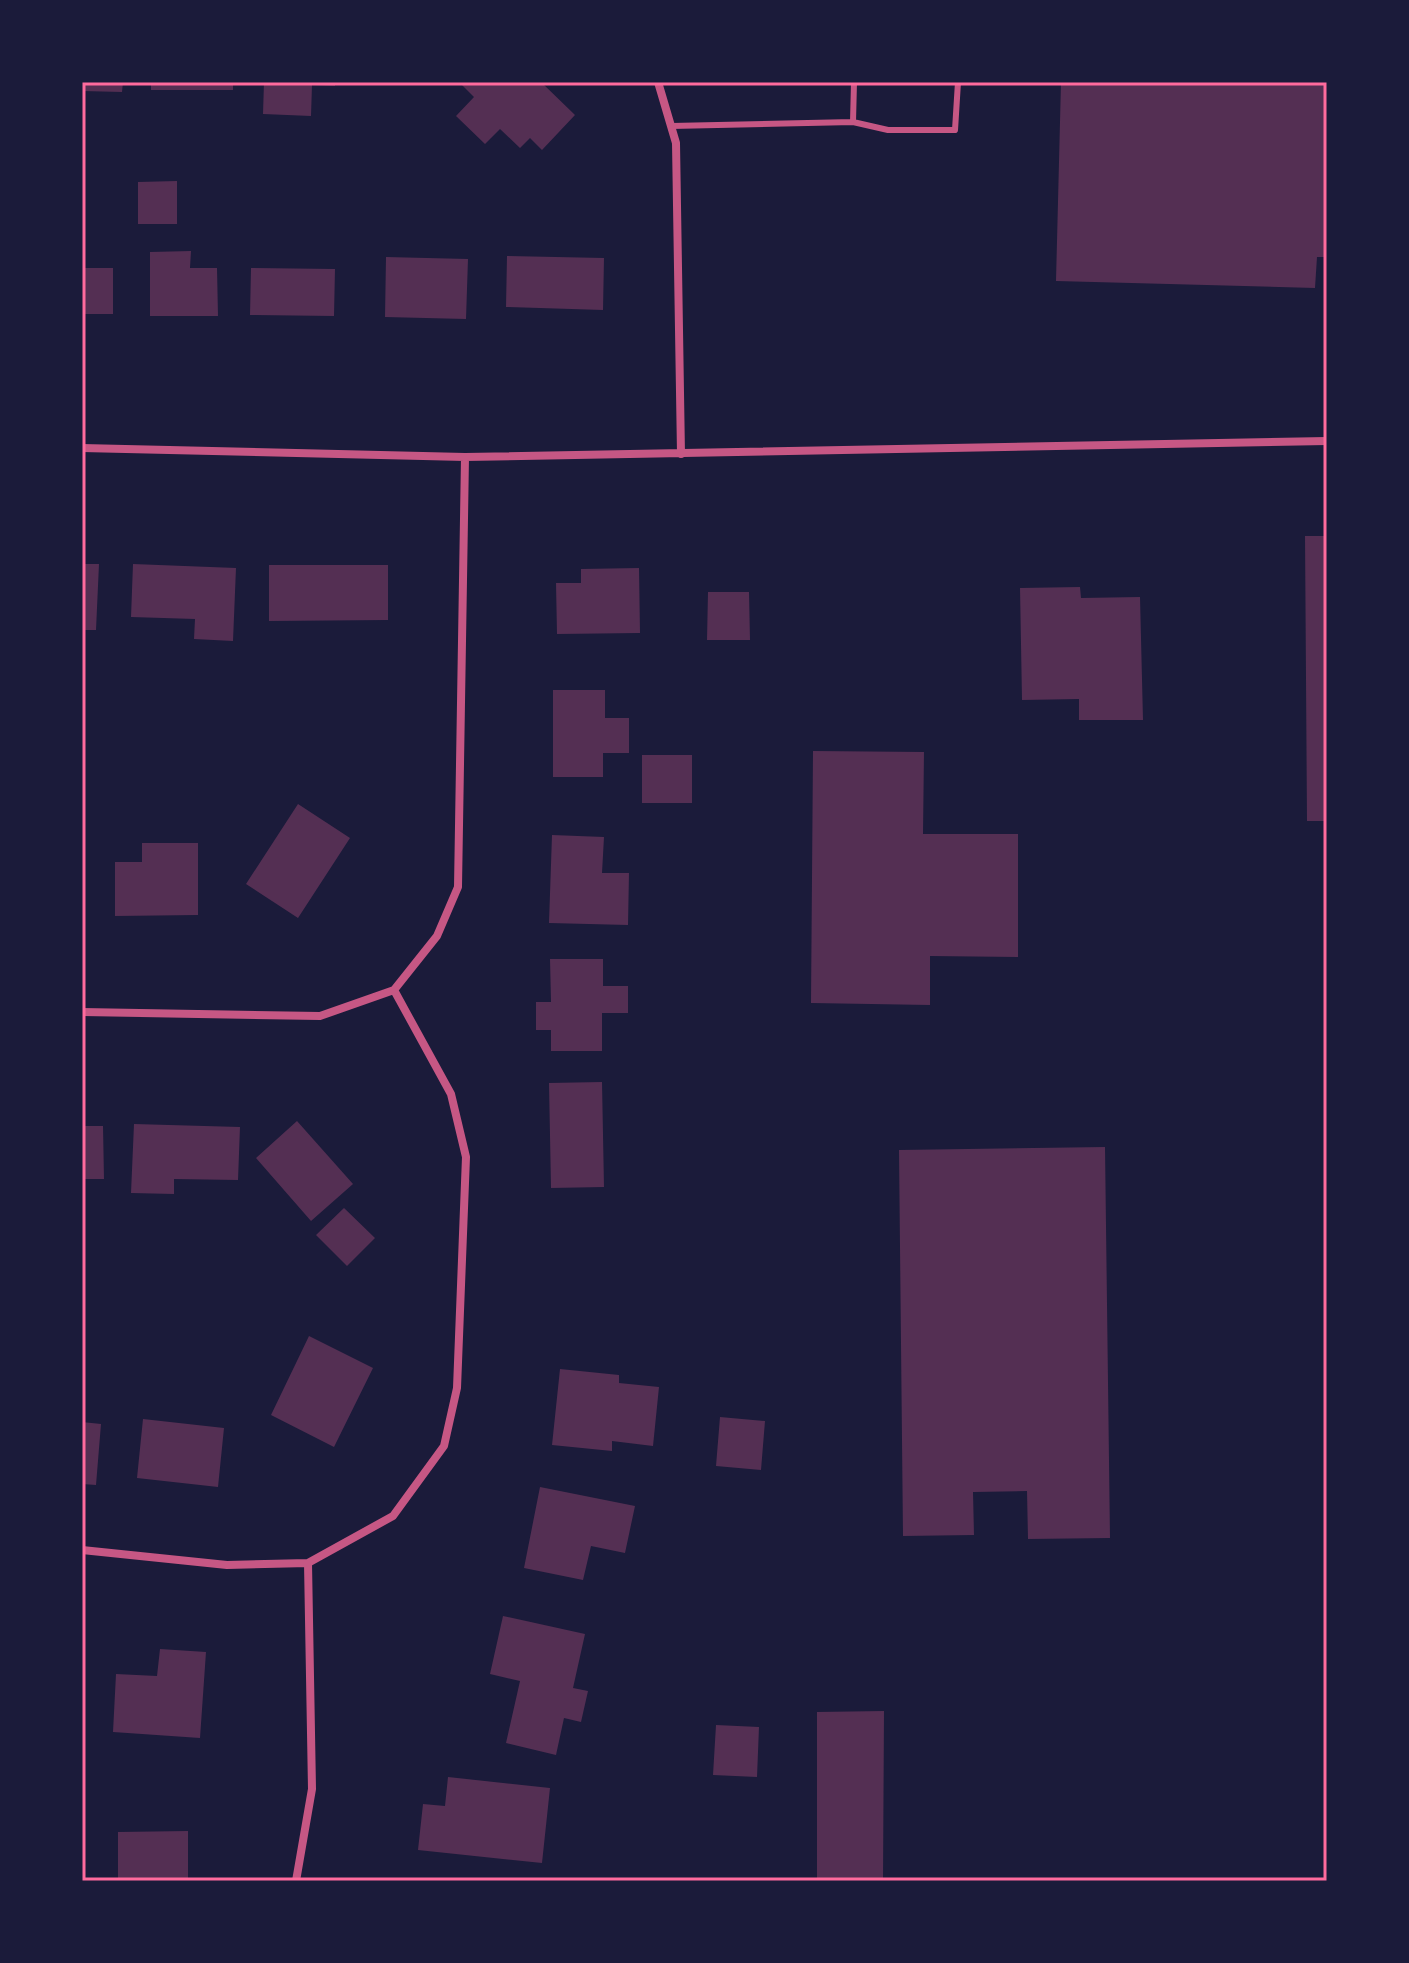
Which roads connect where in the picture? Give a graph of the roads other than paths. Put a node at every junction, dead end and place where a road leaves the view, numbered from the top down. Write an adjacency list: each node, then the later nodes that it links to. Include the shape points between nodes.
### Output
1 (658, 82): 5 (street)
2 (854, 82): 4 (lane)
3 (958, 82): 4 (lane, via 955,130 888,130)
4 (853, 122): 5 (lane)
5 (671, 126): 8 (street, via 676,143)
6 (1327, 441): 8 (street)
7 (82, 448): 9 (street)
8 (681, 454): 9 (street)
9 (465, 457): 10 (street, via 458,887 437,936)
10 (394, 990): 11 (street, via 320,1016); 13 (street, via 451,1094 466,1157 457,1388 444,1446 393,1516)
11 (82, 1012)
12 (82, 1550): 13 (street, via 227,1565)
13 (308, 1563): 14 (street, via 312,1789)
14 (296, 1881)

